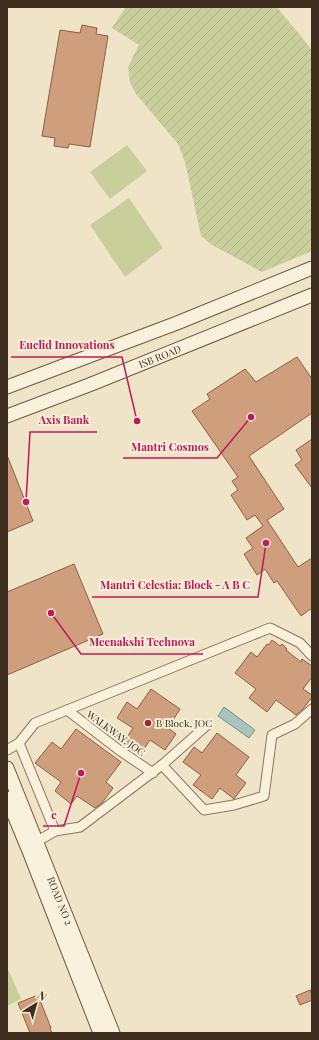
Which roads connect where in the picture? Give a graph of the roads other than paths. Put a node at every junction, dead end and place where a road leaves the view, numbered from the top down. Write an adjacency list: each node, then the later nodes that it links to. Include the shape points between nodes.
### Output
1 (312, 268): 3 (main road, via 177,323)
2 (312, 295): 4 (main road, ISB ROAD)
3 (7, 387)
4 (7, 416)
5 (312, 656): 7 (street, via 300,643 270,628)
6 (312, 709): 11 (street, via 295,724 272,735 264,796 204,810)
7 (67, 710): 9 (street, via 35,723); 13 (street, WALKWAY, JOC)
8 (206, 726): 11 (street)
9 (19, 743): 10 (street); 15 (street)
10 (7, 750)
11 (162, 765): 13 (street)
12 (7, 768): 16 (main road, ROAD NO 2)
13 (153, 773): 15 (street, via 80,827)
14 (7, 798): 17 (main road, ROAD NO 2)
15 (55, 831): 16 (street)
16 (36, 842): 18 (main road, ROAD NO 2)
17 (100, 1033)
18 (112, 1033)

